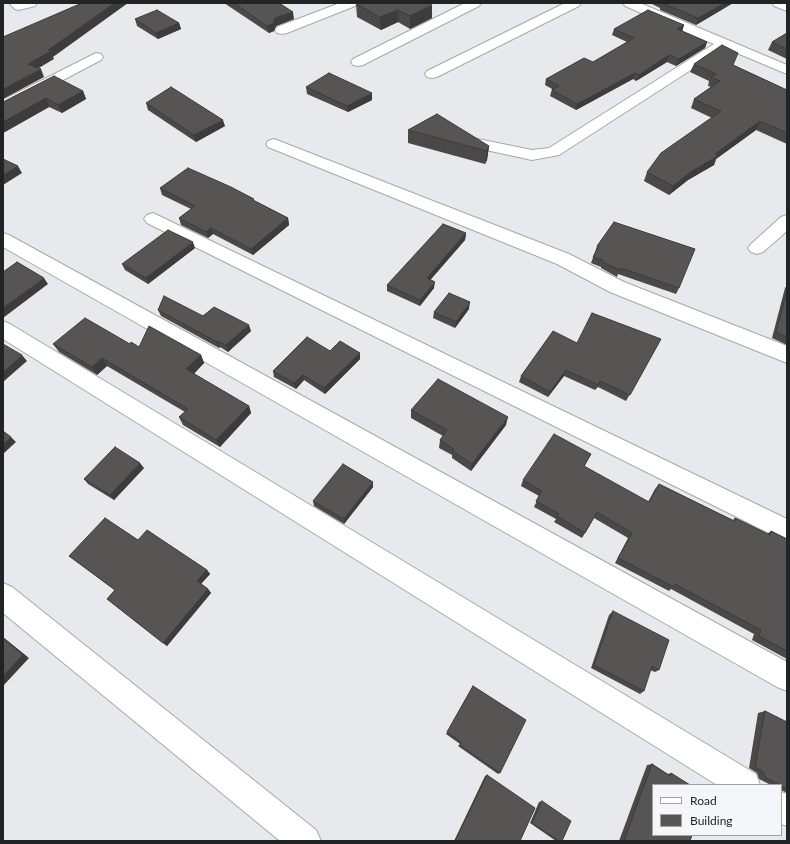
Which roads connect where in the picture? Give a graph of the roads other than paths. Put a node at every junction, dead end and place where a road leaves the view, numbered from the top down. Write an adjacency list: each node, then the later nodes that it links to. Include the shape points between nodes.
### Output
1 (15, 3): 2 (street, via 19,6)
2 (31, 3)
3 (351, 3): 9 (street)
4 (475, 3): 12 (street)
5 (575, 3): 14 (street)
6 (629, 3): 10 (street)
7 (778, 3): 8 (street)
8 (787, 7)
9 (282, 30)
10 (724, 43): 13 (street); 17 (street, via 553,152 532,155)
11 (96, 57): 15 (street)
12 (358, 62)
13 (787, 70)
14 (432, 74)
15 (3, 106)
16 (274, 144): 23 (street, via 563,259 617,287)
17 (478, 144)
18 (153, 220): 24 (street)
19 (787, 221): 21 (street)
20 (3, 239): 26 (street)
21 (757, 248)
22 (3, 329): 27 (street)
23 (787, 355)
24 (787, 531)
25 (3, 596): 28 (street)
26 (787, 677)
27 (743, 784)
28 (305, 841)

